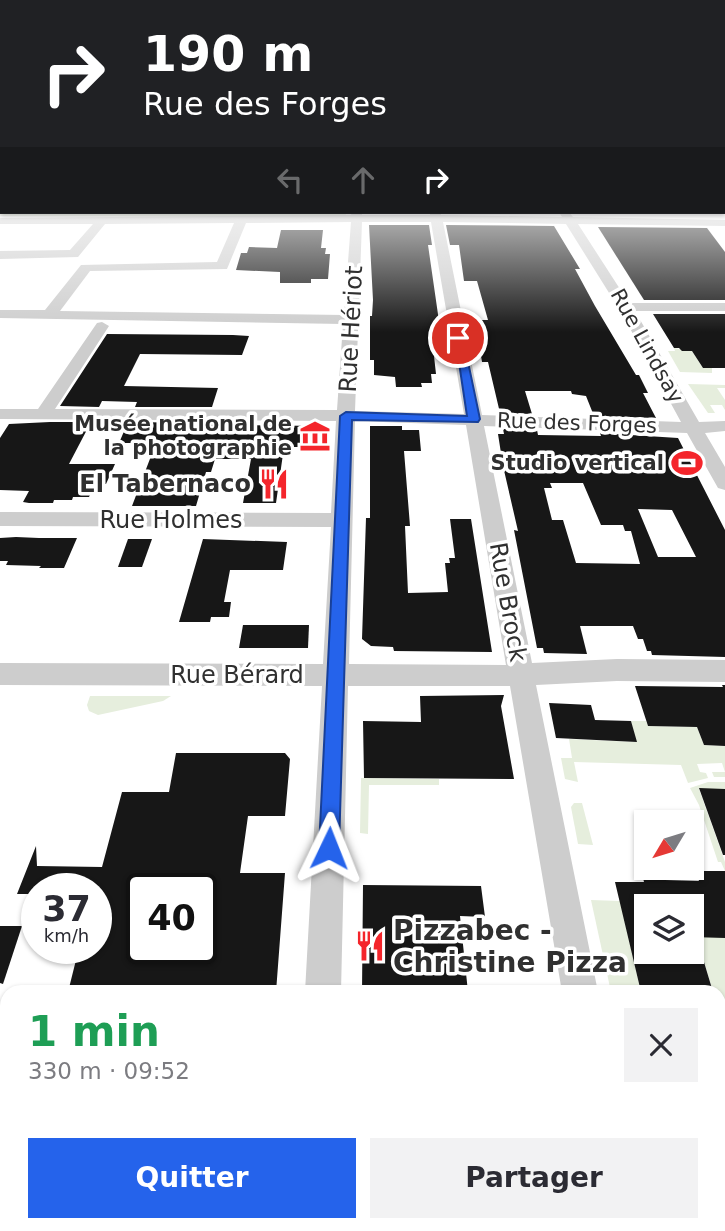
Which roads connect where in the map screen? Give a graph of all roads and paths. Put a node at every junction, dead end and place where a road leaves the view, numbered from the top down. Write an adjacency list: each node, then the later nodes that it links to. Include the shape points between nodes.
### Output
1 (315, 217): 7 (street)
2 (357, 217): 16 (street, Rue Hériot)
3 (435, 217): 22 (street, Rue Brock)
4 (567, 217): 12 (street, Rue Lindsay)
5 (578, 217): 9 (street)
6 (103, 220): 7 (street); 8 (street); 11 (street, via 74,254)
7 (241, 220): 15 (street, via 222,266 86,268)
8 (0, 221)
9 (720, 223): 10 (street)
10 (725, 233)
11 (0, 255)
12 (625, 306): 13 (street); 24 (street, Rue Lindsay)
13 (725, 307)
14 (8, 314): 15 (street); 18 (street)
15 (49, 315): 16 (street)
16 (352, 320): 21 (street, Rue Hériot)
17 (102, 326): 20 (street)
18 (0, 334)
19 (0, 414): 20 (street, Rue des Forges)
20 (43, 414): 21 (street, Rue des Forges)
21 (346, 416): 22 (street, Rue des Forges); 28 (street, Rue Hériot)
22 (474, 419): 24 (street, Rue des Forges); 32 (street, Rue Brock)
23 (725, 426): 24 (street, Rue des Forges)
24 (692, 428): 25 (street, Rue des Forges); 26 (street, Rue Lindsay)
25 (725, 435)
26 (725, 484)
27 (0, 519): 28 (street, Rue Holmes)
28 (342, 520): 31 (street, Rue Hériot)
29 (725, 671): 32 (street, Rue Bérard, via 617,670)
30 (0, 674): 31 (street, Rue Bérard)
31 (336, 674): 32 (street, Rue Bérard); 33 (street, Rue Hériot)
32 (521, 676): 34 (street, Rue Brock)
33 (323, 985)
34 (579, 985)

